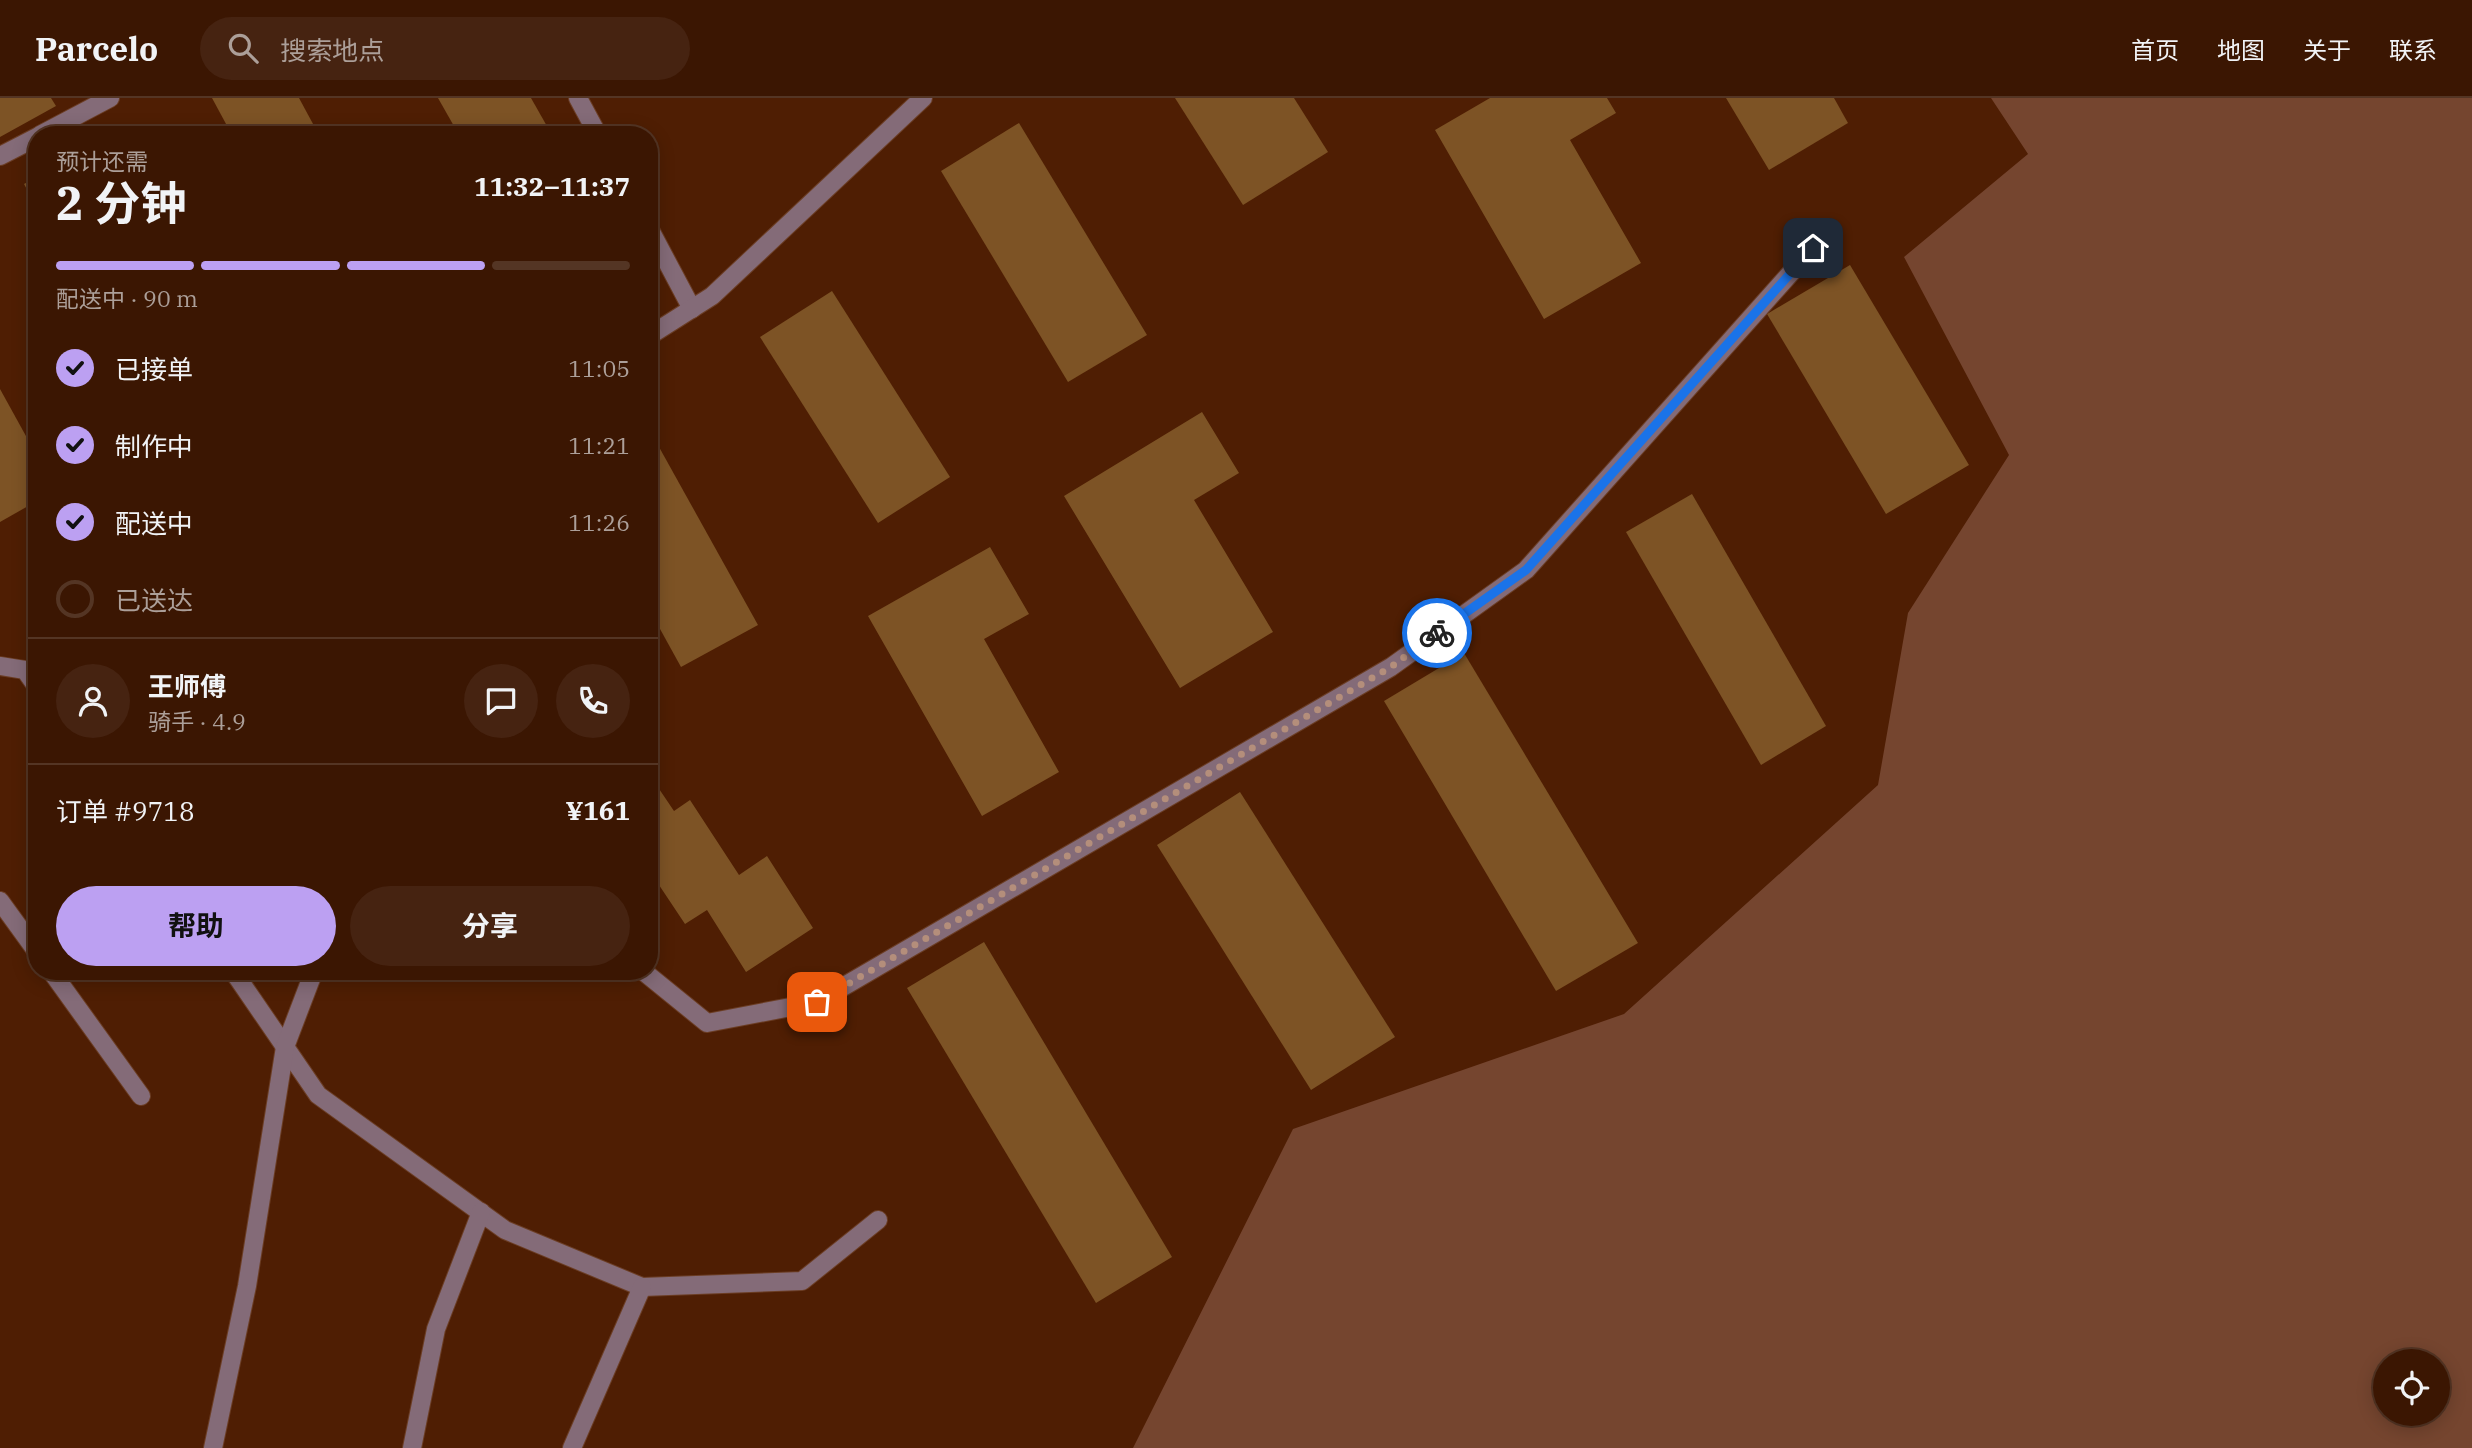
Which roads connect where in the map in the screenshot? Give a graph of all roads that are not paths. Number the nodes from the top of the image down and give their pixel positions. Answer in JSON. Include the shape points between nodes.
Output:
{"nodes":[{"id":1,"x":110,"y":98,"type":"edge"},
{"id":2,"x":578,"y":98,"type":"edge"},
{"id":3,"x":923,"y":98,"type":"edge"},
{"id":4,"x":57,"y":126,"type":"edge"},
{"id":5,"x":593,"y":126,"type":"edge"},
{"id":6,"x":28,"y":141,"type":"edge"},
{"id":7,"x":0,"y":156,"type":"edge"},
{"id":8,"x":658,"y":245,"type":"edge"},
{"id":9,"x":1813,"y":248,"type":"dead end"},
{"id":10,"x":692,"y":309,"type":"junction"},
{"id":11,"x":658,"y":330,"type":"edge"},
{"id":12,"x":0,"y":666,"type":"edge"},
{"id":13,"x":28,"y":674,"type":"edge"},
{"id":14,"x":0,"y":901,"type":"edge"},
{"id":15,"x":28,"y":940,"type":"edge"},
{"id":16,"x":57,"y":980,"type":"edge"},
{"id":17,"x":239,"y":980,"type":"edge"},
{"id":18,"x":311,"y":980,"type":"edge"},
{"id":19,"x":654,"y":980,"type":"edge"},
{"id":20,"x":285,"y":1047,"type":"junction"},
{"id":21,"x":141,"y":1096,"type":"dead end"},
{"id":22,"x":481,"y":1212,"type":"junction"},
{"id":23,"x":878,"y":1220,"type":"dead end"},
{"id":24,"x":642,"y":1287,"type":"junction"},
{"id":25,"x":213,"y":1448,"type":"edge"},
{"id":26,"x":412,"y":1448,"type":"edge"},
{"id":27,"x":572,"y":1448,"type":"edge"}],
"edges":[{"from":1,"to":4,"type":"street"},
{"from":2,"to":5,"type":"street"},
{"from":3,"to":10,"type":"street","via":[[712,296]]},
{"from":6,"to":7,"type":"street"},
{"from":8,"to":10,"type":"street"},
{"from":9,"to":19,"type":"street","via":[[1526,570],[1391,667],[817,1002],[707,1023]]},
{"from":10,"to":11,"type":"street"},
{"from":12,"to":13,"type":"street"},
{"from":14,"to":15,"type":"street"},
{"from":16,"to":21,"type":"street"},
{"from":17,"to":20,"type":"street"},
{"from":18,"to":20,"type":"street"},
{"from":20,"to":22,"type":"street","via":[[318,1095]]},
{"from":20,"to":25,"type":"street","via":[[247,1286]]},
{"from":22,"to":24,"type":"street","via":[[505,1230]]},
{"from":22,"to":26,"type":"street","via":[[436,1329]]},
{"from":23,"to":24,"type":"street","via":[[802,1281]]},
{"from":24,"to":27,"type":"street"}]}
